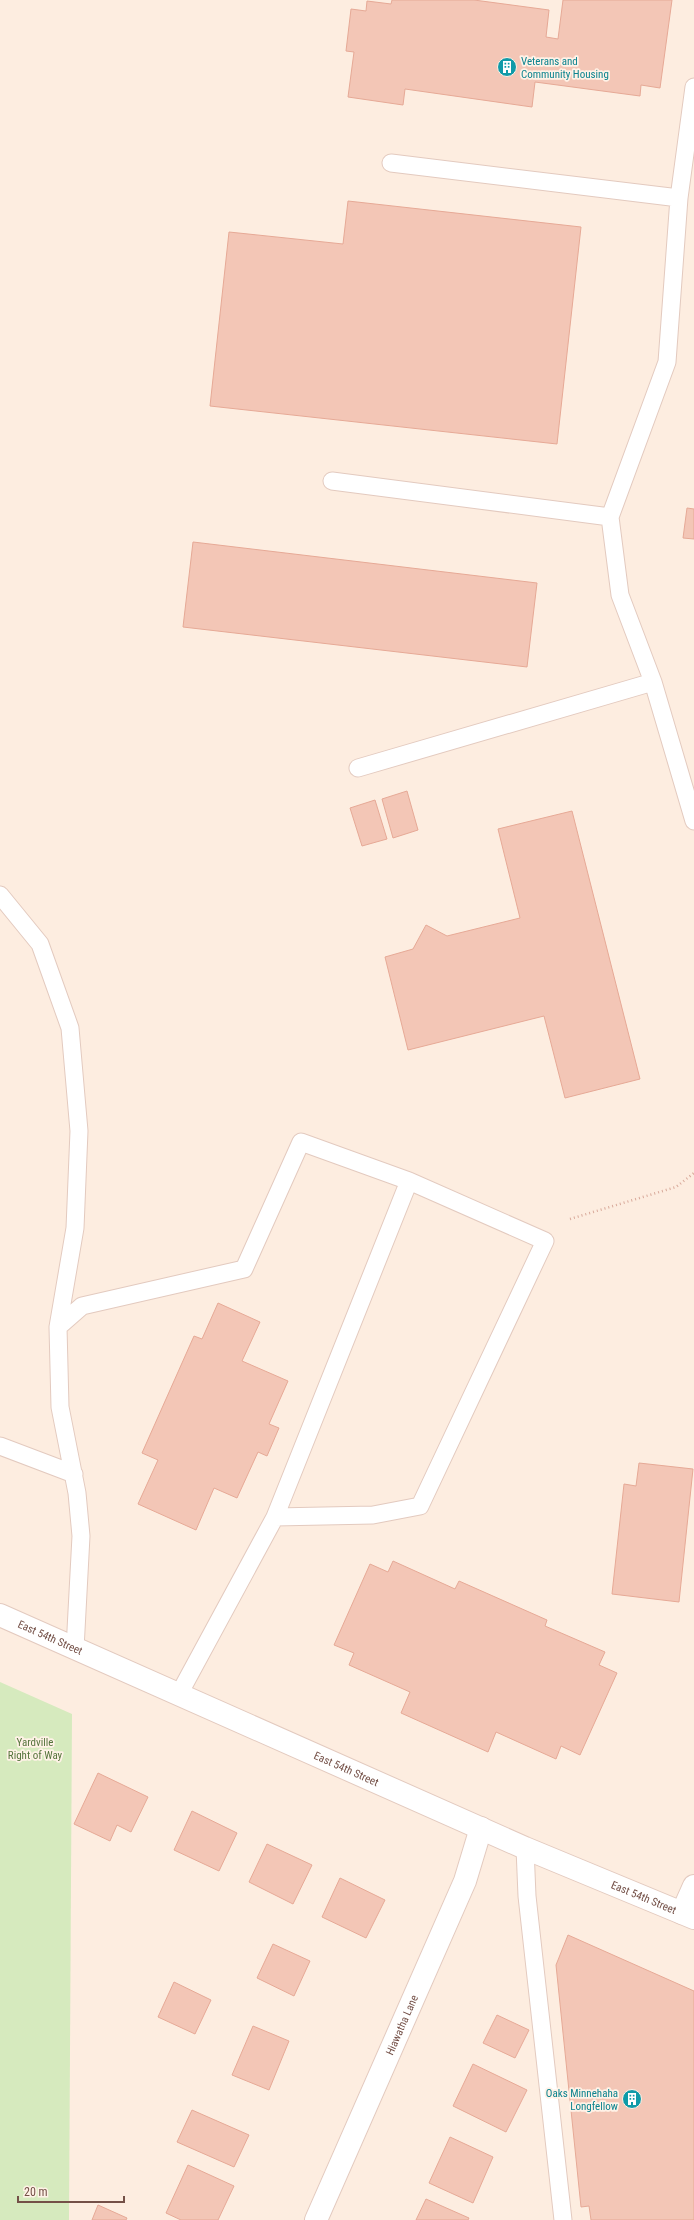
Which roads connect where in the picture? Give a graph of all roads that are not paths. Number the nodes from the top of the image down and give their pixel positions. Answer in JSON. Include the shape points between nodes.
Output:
{"nodes":[{"id":1,"x":694,"y":87,"type":"edge"},
{"id":2,"x":391,"y":162,"type":"dead end"},
{"id":3,"x":679,"y":198,"type":"junction"},
{"id":4,"x":332,"y":481,"type":"dead end"},
{"id":5,"x":610,"y":517,"type":"junction"},
{"id":6,"x":653,"y":682,"type":"junction"},
{"id":7,"x":358,"y":768,"type":"dead end"},
{"id":8,"x":694,"y":821,"type":"edge"},
{"id":9,"x":0,"y":895,"type":"edge"},
{"id":10,"x":409,"y":1181,"type":"junction"},
{"id":11,"x":58,"y":1326,"type":"junction"},
{"id":12,"x":0,"y":1446,"type":"edge"},
{"id":13,"x":74,"y":1474,"type":"junction"},
{"id":14,"x":275,"y":1517,"type":"junction"},
{"id":15,"x":0,"y":1616,"type":"edge"},
{"id":16,"x":75,"y":1649,"type":"junction"},
{"id":17,"x":178,"y":1696,"type":"junction"},
{"id":18,"x":481,"y":1828,"type":"junction"},
{"id":19,"x":525,"y":1848,"type":"junction"},
{"id":20,"x":694,"y":1886,"type":"edge"},
{"id":21,"x":688,"y":1916,"type":"edge"},
{"id":22,"x":316,"y":2220,"type":"edge"},
{"id":23,"x":563,"y":2220,"type":"edge"}],
"edges":[{"from":1,"to":3,"type":"lane"},
{"from":2,"to":3,"type":"lane"},
{"from":3,"to":5,"type":"lane","via":[[667,362]]},
{"from":4,"to":5,"type":"lane"},
{"from":5,"to":6,"type":"lane","via":[[620,595]]},
{"from":6,"to":7,"type":"lane"},
{"from":6,"to":8,"type":"lane"},
{"from":9,"to":11,"type":"lane","via":[[40,944],[70,1028],[78,1132],[75,1220]]},
{"from":10,"to":11,"type":"lane","via":[[301,1142],[244,1269],[82,1306]]},
{"from":10,"to":14,"type":"lane"},
{"from":10,"to":14,"type":"lane","via":[[545,1241],[420,1506],[372,1516]]},
{"from":11,"to":13,"type":"lane","via":[[60,1407]]},
{"from":12,"to":13,"type":"lane"},
{"from":13,"to":16,"type":"lane","via":[[81,1536]]},
{"from":14,"to":17,"type":"lane"},
{"from":15,"to":16,"type":"street","name":"East 54th Street"},
{"from":16,"to":17,"type":"street","name":"East 54th Street"},
{"from":17,"to":18,"type":"street","name":"East 54th Street"},
{"from":18,"to":19,"type":"street","name":"East 54th Street"},
{"from":18,"to":22,"type":"street","name":"Hiawatha Lane","via":[[465,1881]]},
{"from":19,"to":21,"type":"street","name":"East 54th Street"},
{"from":19,"to":23,"type":"lane","via":[[528,1904]]},
{"from":20,"to":21,"type":"street"}]}
